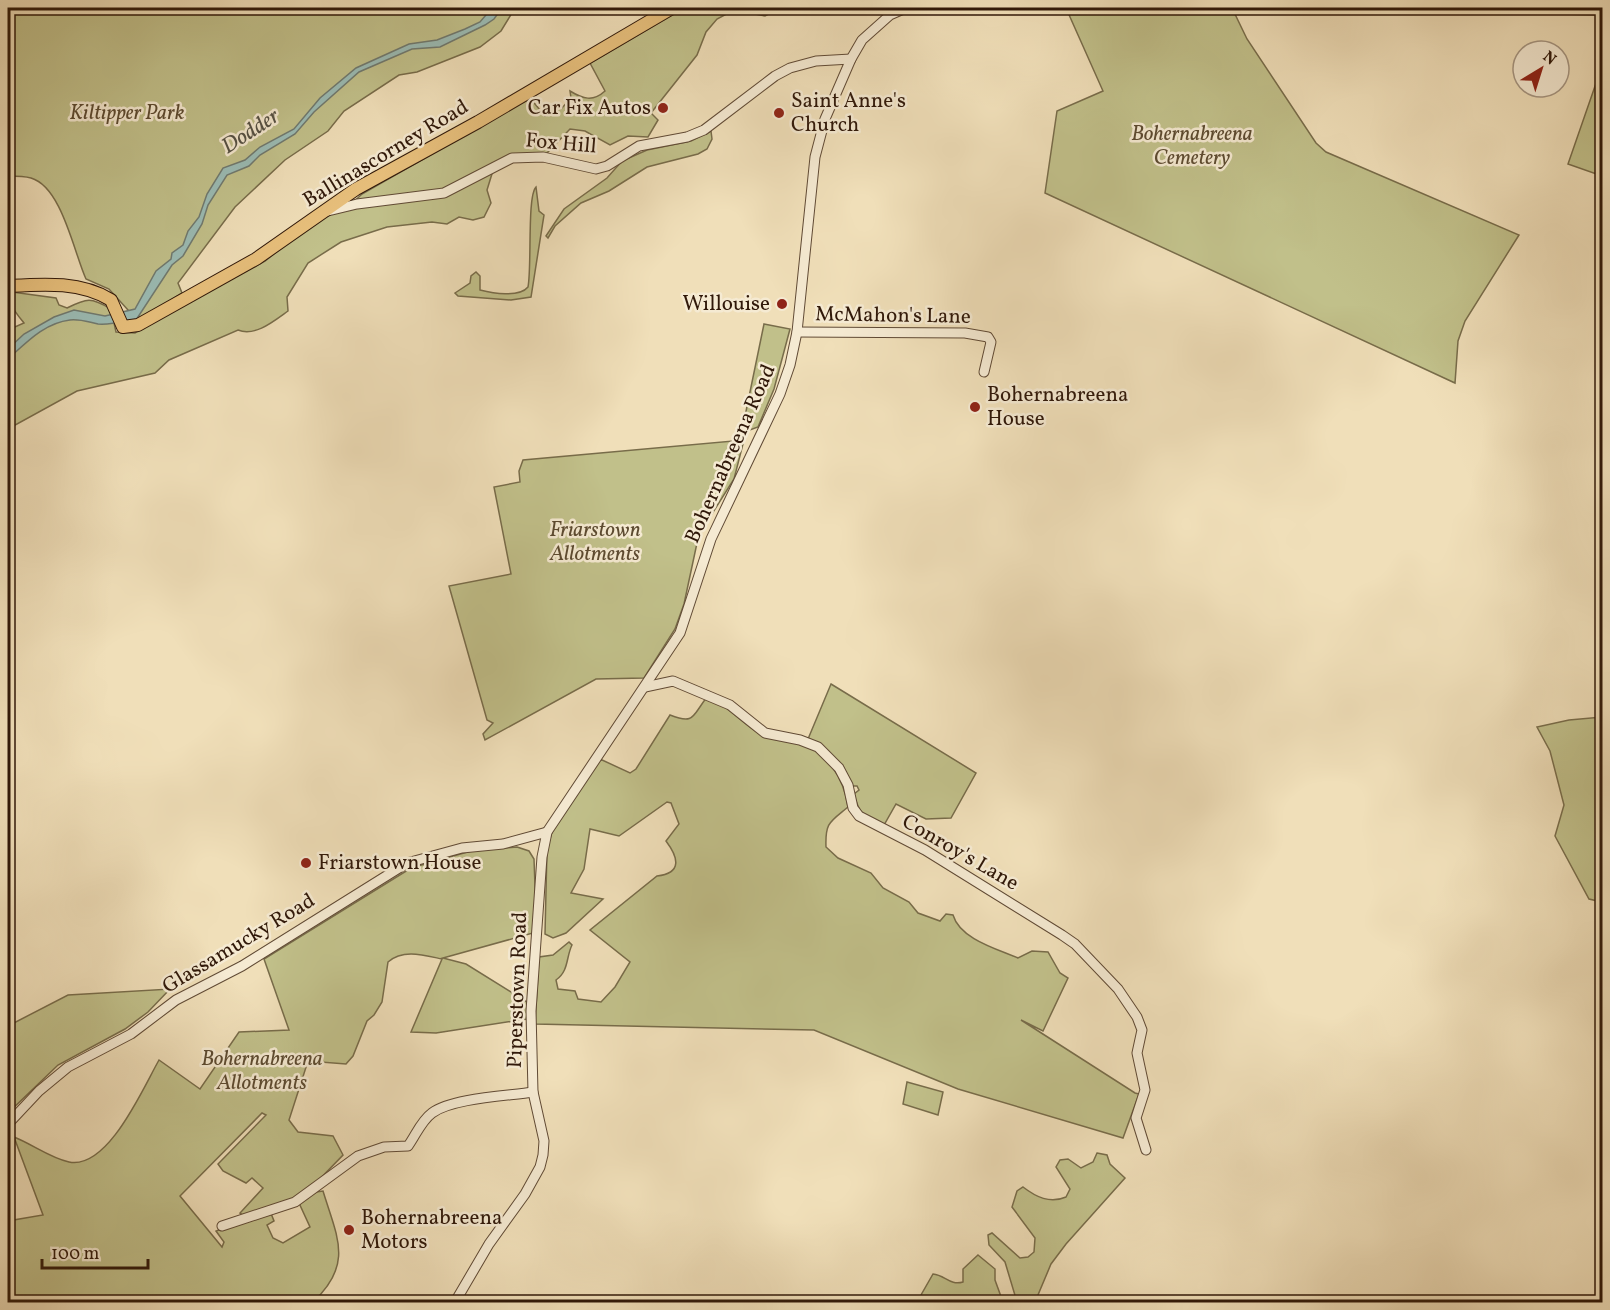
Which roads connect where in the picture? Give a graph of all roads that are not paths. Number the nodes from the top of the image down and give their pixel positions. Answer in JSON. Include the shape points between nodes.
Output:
{"nodes":[{"id":1,"x":672,"y":8,"type":"edge"},
{"id":2,"x":906,"y":8,"type":"edge"},
{"id":3,"x":851,"y":59,"type":"junction"},
{"id":4,"x":321,"y":213,"type":"junction"},
{"id":5,"x":8,"y":286,"type":"edge"},
{"id":6,"x":797,"y":332,"type":"junction"},
{"id":7,"x":984,"y":372,"type":"dead end"},
{"id":8,"x":645,"y":687,"type":"junction"},
{"id":9,"x":547,"y":832,"type":"junction"},
{"id":10,"x":533,"y":1092,"type":"junction"},
{"id":11,"x":8,"y":1124,"type":"edge"},
{"id":12,"x":1146,"y":1150,"type":"dead end"},
{"id":13,"x":222,"y":1227,"type":"dead end"},
{"id":14,"x":454,"y":1302,"type":"edge"}],
"edges":[{"from":1,"to":4,"type":"main road","name":"Ballinascorney Road","via":[[356,189]]},
{"from":2,"to":3,"type":"street","name":"Bohernabreena Road","via":[[890,15],[869,33]]},
{"from":3,"to":4,"type":"street","name":"Fox Hill","via":[[816,61],[790,68],[704,130],[639,146],[602,167],[585,168],[543,157],[512,158],[444,193],[357,204]]},
{"from":3,"to":6,"type":"street","name":"Bohernabreena Road","via":[[825,119],[816,153]]},
{"from":4,"to":5,"type":"main road","name":"Ballinascorney Road","via":[[256,260],[129,328],[120,323],[111,300],[84,288]]},
{"from":6,"to":7,"type":"street","name":"McMahon's Lane","via":[[980,335],[991,342]]},
{"from":6,"to":8,"type":"street","name":"Bohernabreena Road","via":[[786,380],[711,539],[680,633]]},
{"from":8,"to":9,"type":"street","name":"Bohernabreena Road"},
{"from":8,"to":12,"type":"street","name":"Conroy's Lane","via":[[664,680],[674,681],[730,705],[765,733],[818,747],[839,768],[848,784],[852,808],[859,816],[924,850],[1075,944],[1118,989],[1140,1024],[1137,1053],[1145,1090],[1136,1118]]},
{"from":9,"to":10,"type":"street","name":"Piperstown Road","via":[[531,1011]]},
{"from":9,"to":11,"type":"street","name":"Glassamucky Road","via":[[407,863],[242,966],[176,1000],[131,1034],[68,1067]]},
{"from":10,"to":13,"type":"street","via":[[440,1108],[425,1119],[408,1146],[384,1147],[358,1156],[295,1202]]},
{"from":10,"to":14,"type":"street","name":"Piperstown Road","via":[[544,1142],[540,1167]]}]}
